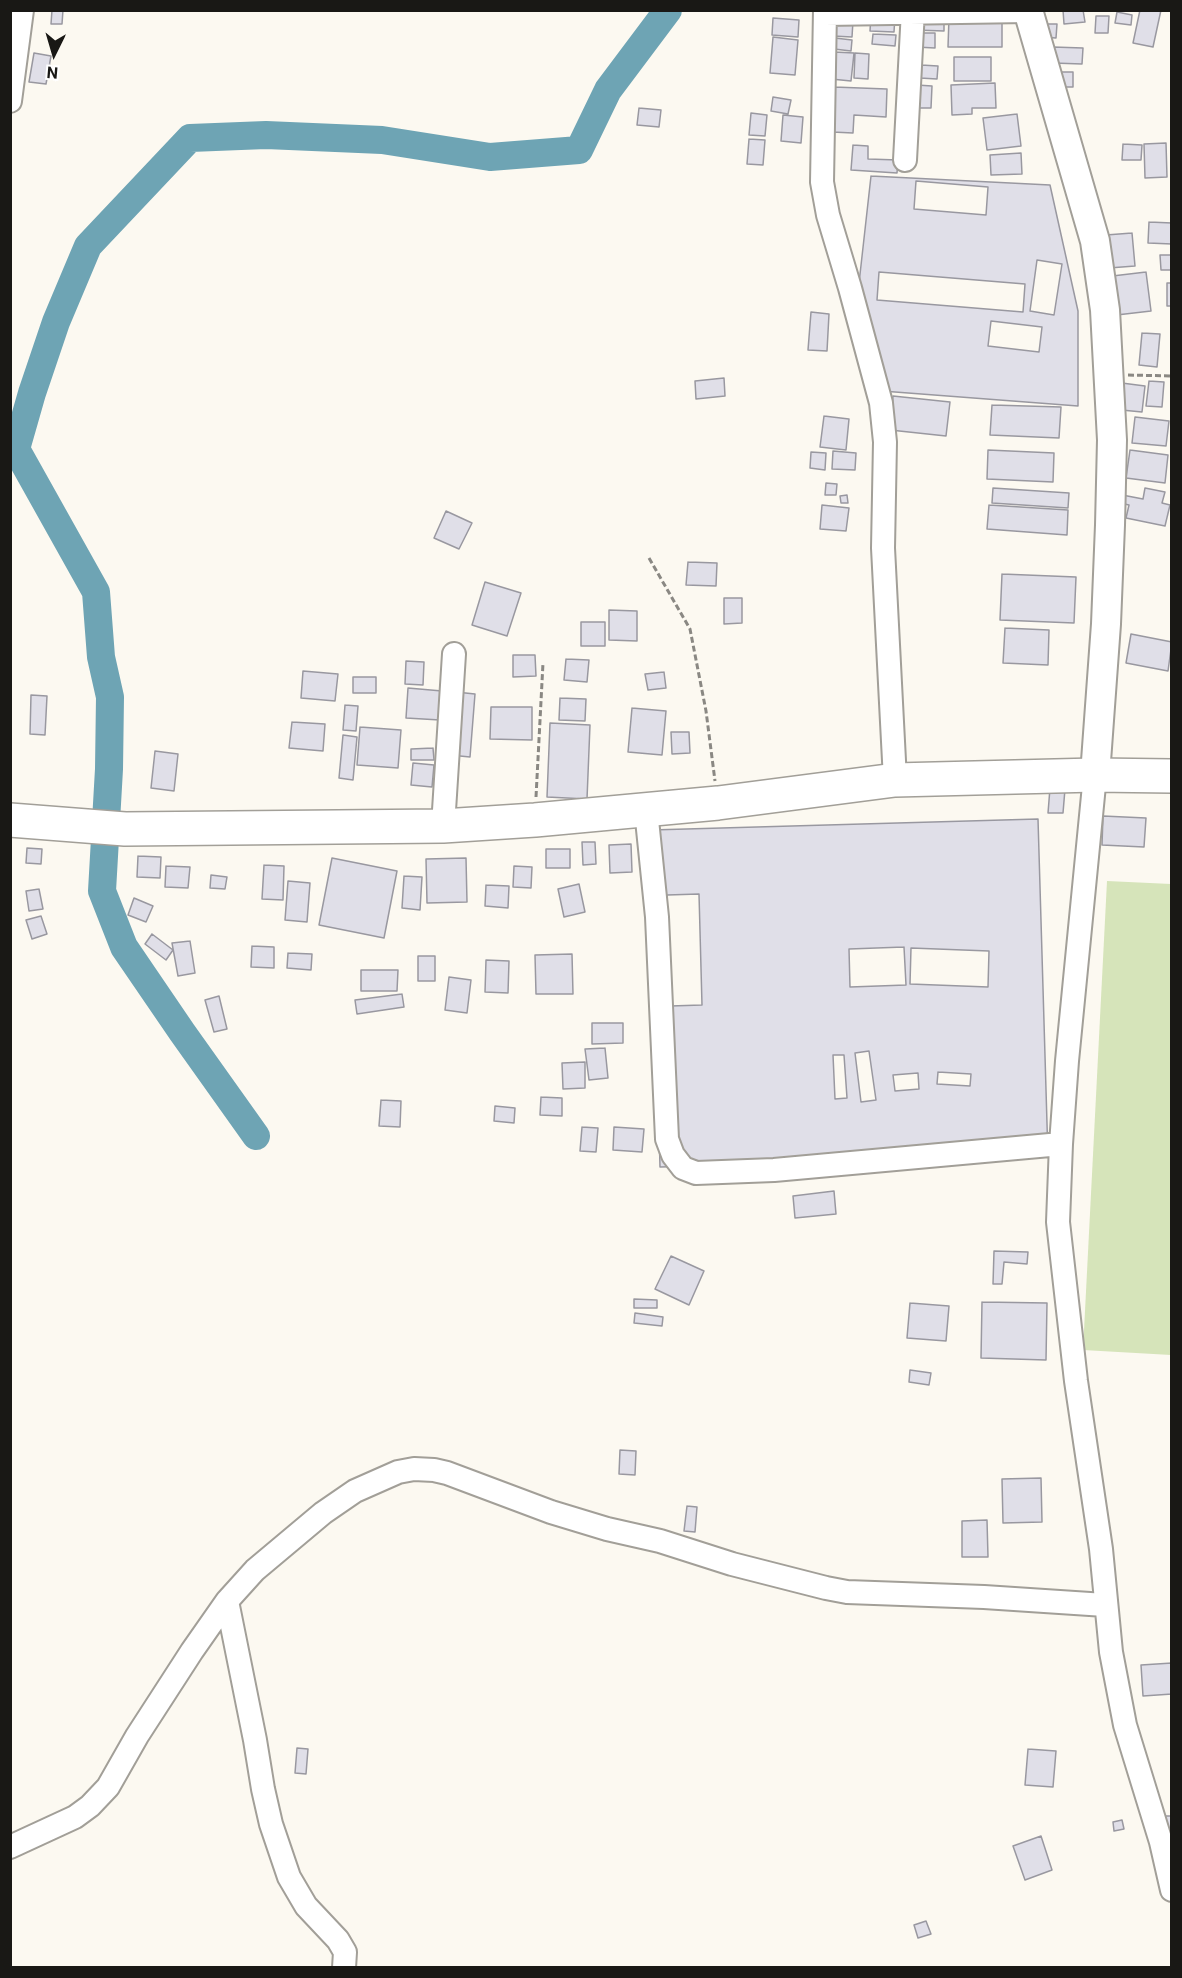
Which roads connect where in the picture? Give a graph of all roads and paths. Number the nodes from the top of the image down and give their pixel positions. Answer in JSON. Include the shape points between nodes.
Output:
{"nodes":[{"id":1,"x":22,"y":10,"type":"edge"},
{"id":2,"x":1028,"y":11,"type":"edge"},
{"id":3,"x":825,"y":12,"type":"edge"},
{"id":4,"x":913,"y":12,"type":"edge"},
{"id":5,"x":10,"y":101,"type":"edge"},
{"id":6,"x":905,"y":160,"type":"dead end"},
{"id":7,"x":1108,"y":375,"type":"junction"},
{"id":8,"x":1172,"y":376,"type":"edge"},
{"id":9,"x":649,"y":558,"type":"dead end"},
{"id":10,"x":454,"y":654,"type":"dead end"},
{"id":11,"x":543,"y":663,"type":"dead end"},
{"id":12,"x":1095,"y":775,"type":"junction"},
{"id":13,"x":1172,"y":776,"type":"edge"},
{"id":14,"x":894,"y":780,"type":"junction"},
{"id":15,"x":718,"y":803,"type":"junction"},
{"id":16,"x":646,"y":810,"type":"junction"},
{"id":17,"x":10,"y":820,"type":"edge"},
{"id":18,"x":535,"y":820,"type":"junction"},
{"id":19,"x":443,"y":826,"type":"junction"},
{"id":20,"x":1061,"y":1144,"type":"junction"},
{"id":21,"x":227,"y":1601,"type":"junction"},
{"id":22,"x":1105,"y":1605,"type":"junction"},
{"id":23,"x":10,"y":1847,"type":"edge"},
{"id":24,"x":1172,"y":1890,"type":"edge"},
{"id":25,"x":344,"y":1968,"type":"edge"}],
"edges":[{"from":1,"to":5,"type":"street"},
{"from":2,"to":4,"type":"street"},
{"from":2,"to":7,"type":"main road","via":[[1095,241],[1105,310]]},
{"from":3,"to":4,"type":"street"},
{"from":3,"to":14,"type":"street","via":[[823,189],[881,403],[885,442],[883,548]]},
{"from":4,"to":6,"type":"street"},
{"from":7,"to":8,"type":"path"},
{"from":7,"to":12,"type":"main road","via":[[1112,440],[1110,525]]},
{"from":9,"to":15,"type":"path","via":[[690,629]]},
{"from":10,"to":19,"type":"street"},
{"from":11,"to":18,"type":"path"},
{"from":12,"to":13,"type":"highway"},
{"from":12,"to":14,"type":"highway"},
{"from":12,"to":20,"type":"street"},
{"from":14,"to":15,"type":"highway"},
{"from":15,"to":16,"type":"highway"},
{"from":16,"to":18,"type":"highway"},
{"from":16,"to":20,"type":"street","via":[[657,917],[668,1139],[683,1168],[696,1173],[774,1170]]},
{"from":17,"to":19,"type":"highway","via":[[125,829]]},
{"from":18,"to":19,"type":"highway"},
{"from":20,"to":22,"type":"street","via":[[1058,1222]]},
{"from":21,"to":22,"type":"street","via":[[255,1570],[323,1513],[355,1491],[414,1469],[447,1473],[607,1529],[826,1588]]},
{"from":21,"to":23,"type":"street","via":[[149,1717],[108,1787],[75,1817]]},
{"from":21,"to":25,"type":"street","via":[[271,1824],[289,1877],[306,1906],[345,1952]]},
{"from":22,"to":24,"type":"street","via":[[1125,1725]]}]}
